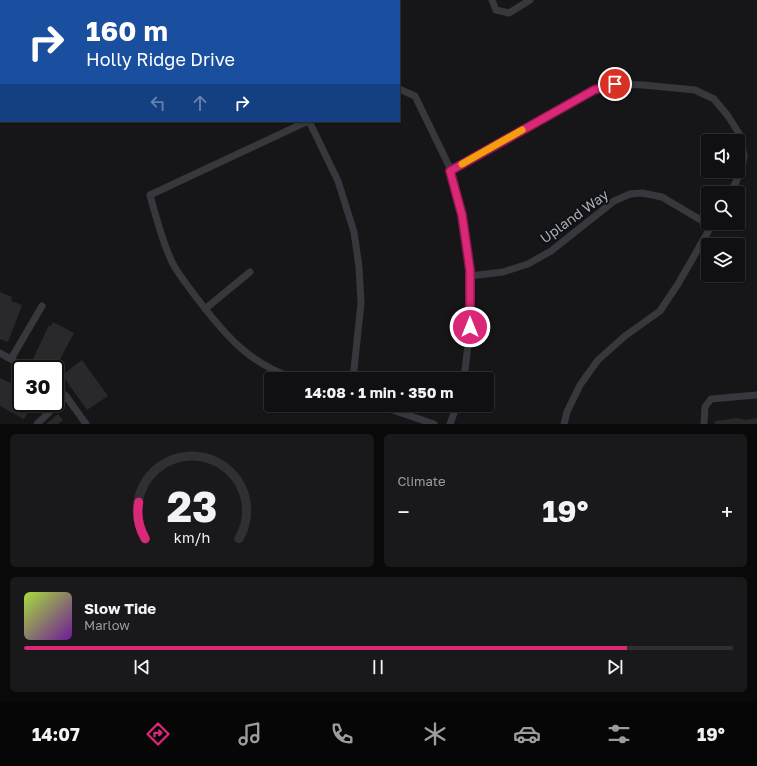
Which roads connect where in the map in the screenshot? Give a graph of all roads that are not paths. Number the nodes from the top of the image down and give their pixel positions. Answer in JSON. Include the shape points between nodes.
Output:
{"nodes":[{"id":1,"x":492,"y":0,"type":"edge"},
{"id":2,"x":530,"y":0,"type":"edge"},
{"id":3,"x":400,"y":89,"type":"edge"},
{"id":4,"x":307,"y":122,"type":"edge"},
{"id":5,"x":309,"y":122,"type":"edge"},
{"id":6,"x":450,"y":171,"type":"junction"},
{"id":7,"x":733,"y":186,"type":"edge"},
{"id":8,"x":701,"y":219,"type":"edge"},
{"id":9,"x":709,"y":230,"type":"edge"},
{"id":10,"x":250,"y":272,"type":"dead end"},
{"id":11,"x":470,"y":276,"type":"junction"},
{"id":12,"x":42,"y":306,"type":"dead end"},
{"id":13,"x":205,"y":309,"type":"junction"},
{"id":14,"x":0,"y":353,"type":"edge"},
{"id":15,"x":11,"y":359,"type":"joint"},
{"id":16,"x":280,"y":372,"type":"edge"},
{"id":17,"x":354,"y":372,"type":"edge"},
{"id":18,"x":465,"y":372,"type":"edge"},
{"id":19,"x":757,"y":395,"type":"edge"},
{"id":20,"x":66,"y":396,"type":"joint"},
{"id":21,"x":399,"y":412,"type":"edge"},
{"id":22,"x":454,"y":412,"type":"edge"},
{"id":23,"x":37,"y":424,"type":"edge"},
{"id":24,"x":86,"y":424,"type":"edge"},
{"id":25,"x":434,"y":424,"type":"edge"},
{"id":26,"x":450,"y":424,"type":"edge"},
{"id":27,"x":564,"y":424,"type":"edge"},
{"id":28,"x":704,"y":424,"type":"edge"}],
"edges":[{"from":1,"to":2,"type":"street","via":[[496,10],[509,13]]},
{"from":3,"to":6,"type":"street","via":[[415,96]]},
{"from":4,"to":13,"type":"street","via":[[150,195],[172,262]]},
{"from":5,"to":17,"type":"street","via":[[338,181],[354,232],[361,303]]},
{"from":6,"to":7,"type":"street","via":[[594,90],[615,84],[643,85],[695,90],[714,99],[740,135],[744,156],[742,168]]},
{"from":6,"to":11,"type":"street","via":[[462,215]]},
{"from":8,"to":11,"type":"street","name":"Upland Way","via":[[662,198],[642,193],[630,194],[614,201],[551,251],[528,264],[503,272]]},
{"from":9,"to":27,"type":"street","via":[[660,311],[625,336],[598,360],[580,385]]},
{"from":10,"to":13,"type":"street"},
{"from":11,"to":18,"type":"street","via":[[470,327]]},
{"from":12,"to":15,"type":"street"},
{"from":13,"to":16,"type":"street","via":[[242,351]]},
{"from":14,"to":15,"type":"street"},
{"from":19,"to":28,"type":"street","via":[[710,399],[705,407]]},
{"from":20,"to":23,"type":"street"},
{"from":20,"to":24,"type":"street"},
{"from":21,"to":25,"type":"street"},
{"from":22,"to":26,"type":"street"}]}
